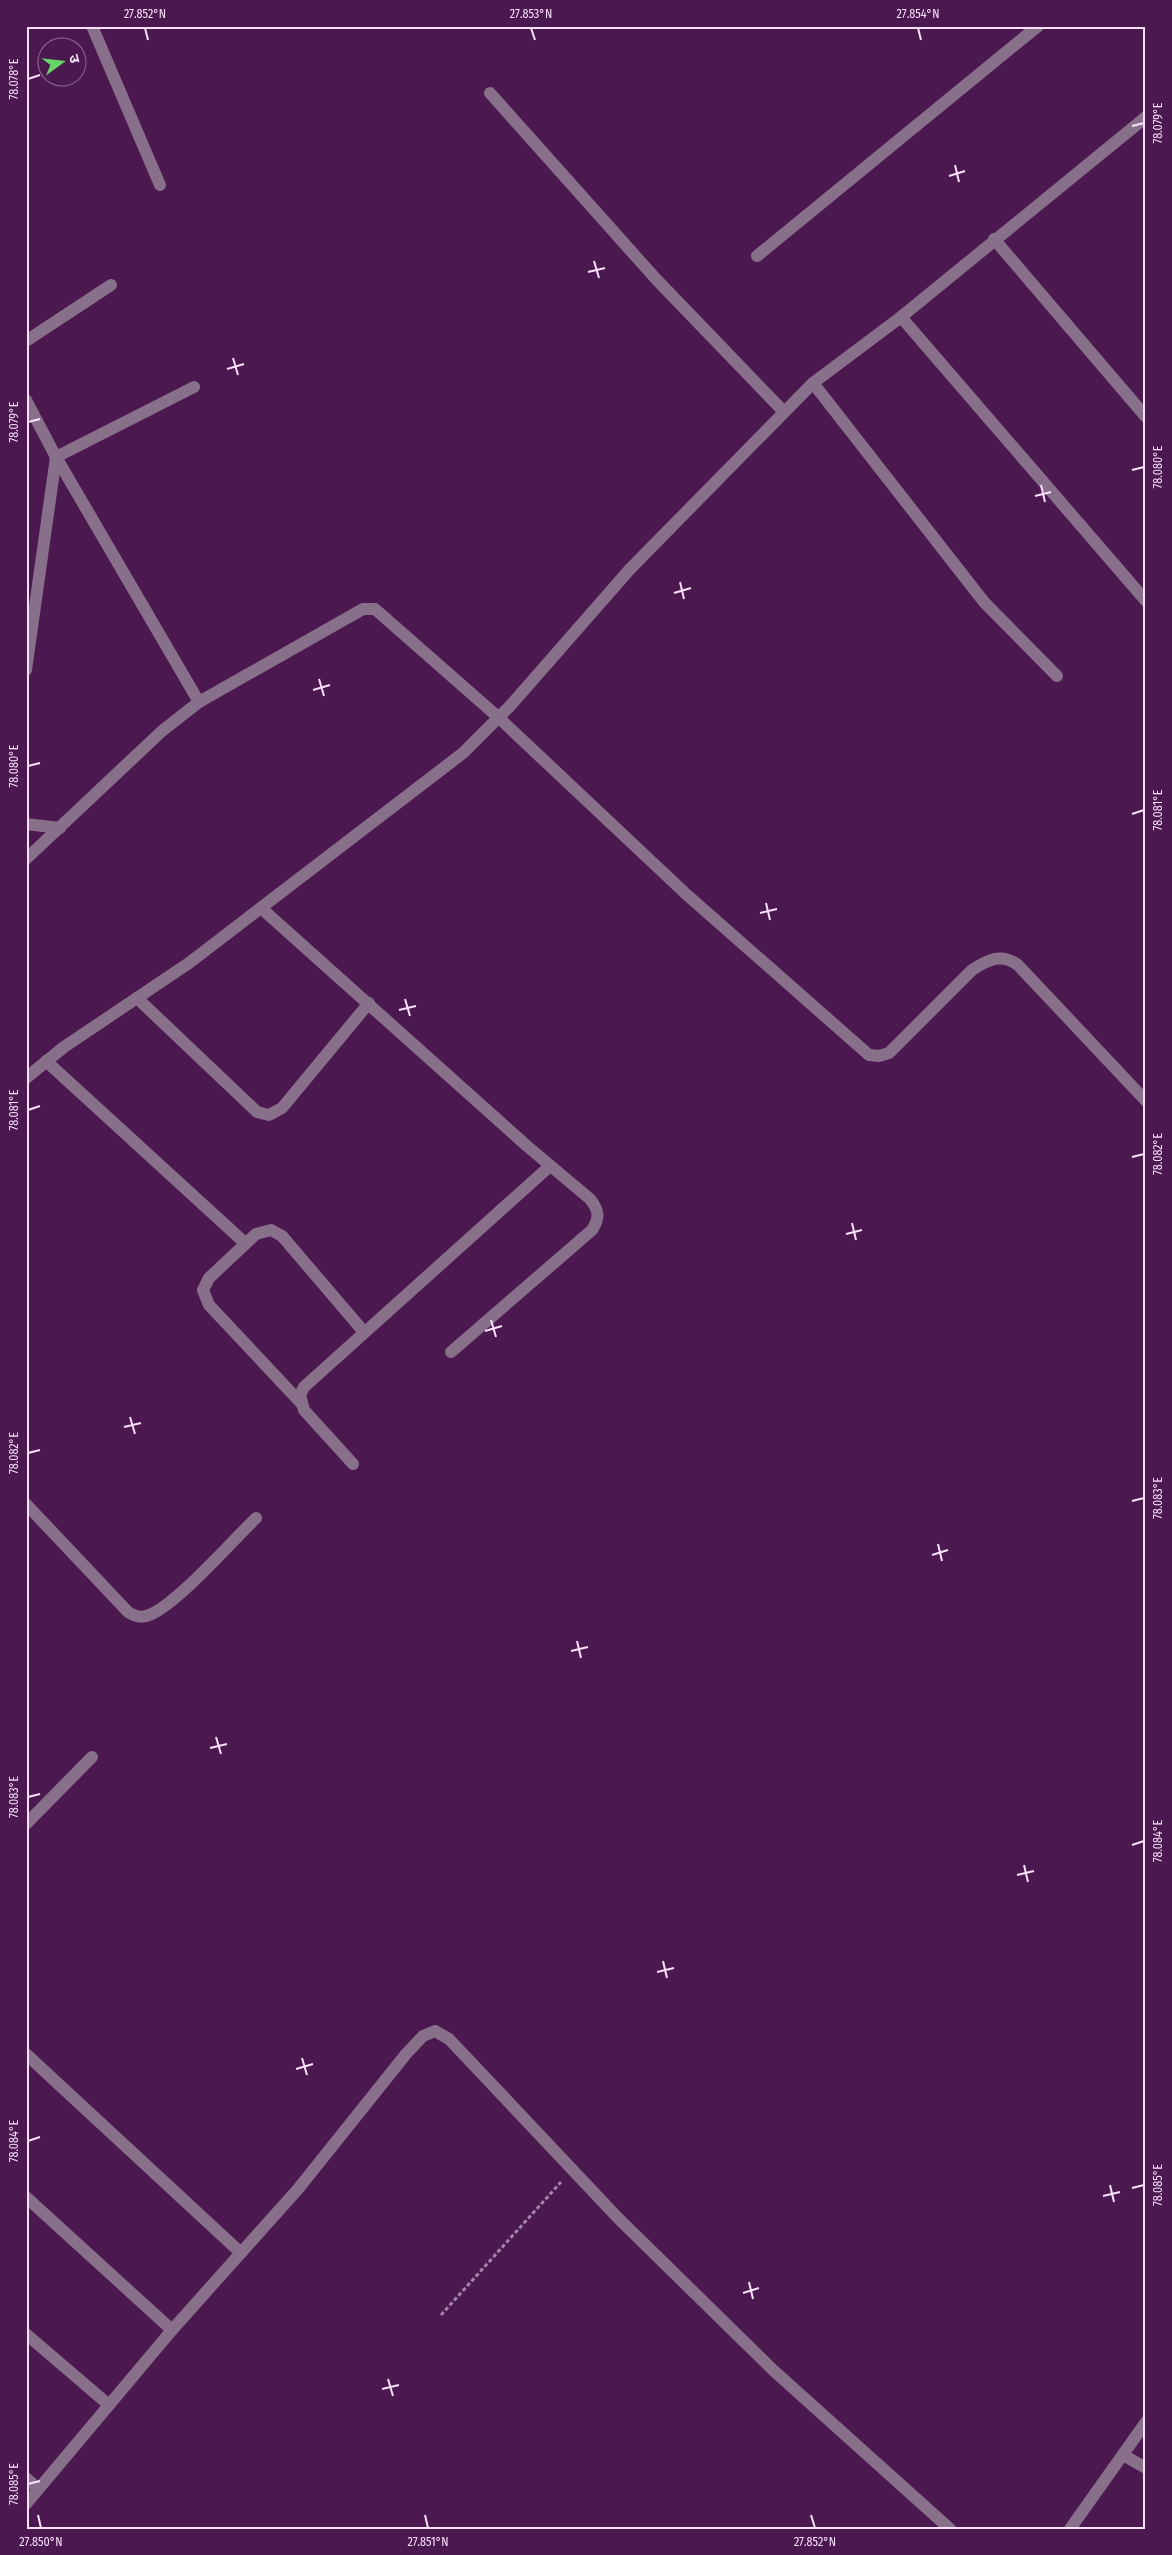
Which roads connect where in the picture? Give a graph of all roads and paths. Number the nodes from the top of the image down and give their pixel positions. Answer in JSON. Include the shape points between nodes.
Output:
{"nodes":[{"id":1,"x":92,"y":26,"type":"edge"},
{"id":2,"x":1038,"y":26,"type":"edge"},
{"id":3,"x":490,"y":93,"type":"dead end"},
{"id":4,"x":1146,"y":116,"type":"edge"},
{"id":5,"x":160,"y":185,"type":"dead end"},
{"id":6,"x":994,"y":239,"type":"junction"},
{"id":7,"x":756,"y":256,"type":"dead end"},
{"id":8,"x":111,"y":285,"type":"dead end"},
{"id":9,"x":901,"y":317,"type":"junction"},
{"id":10,"x":26,"y":341,"type":"edge"},
{"id":11,"x":813,"y":383,"type":"junction"},
{"id":12,"x":194,"y":387,"type":"dead end"},
{"id":13,"x":26,"y":400,"type":"edge"},
{"id":14,"x":784,"y":412,"type":"junction"},
{"id":15,"x":1146,"y":417,"type":"edge"},
{"id":16,"x":56,"y":457,"type":"junction"},
{"id":17,"x":31,"y":597,"type":"edge"},
{"id":18,"x":1146,"y":601,"type":"edge"},
{"id":19,"x":26,"y":670,"type":"edge"},
{"id":20,"x":1057,"y":676,"type":"dead end"},
{"id":21,"x":199,"y":702,"type":"junction"},
{"id":22,"x":498,"y":716,"type":"junction"},
{"id":23,"x":26,"y":824,"type":"edge"},
{"id":24,"x":60,"y":828,"type":"junction"},
{"id":25,"x":26,"y":859,"type":"edge"},
{"id":26,"x":262,"y":908,"type":"junction"},
{"id":27,"x":137,"y":998,"type":"junction"},
{"id":28,"x":369,"y":1003,"type":"junction"},
{"id":29,"x":46,"y":1061,"type":"junction"},
{"id":30,"x":26,"y":1078,"type":"edge"},
{"id":31,"x":1146,"y":1101,"type":"edge"},
{"id":32,"x":550,"y":1166,"type":"junction"},
{"id":33,"x":245,"y":1243,"type":"junction"},
{"id":34,"x":364,"y":1332,"type":"junction"},
{"id":35,"x":450,"y":1352,"type":"dead end"},
{"id":36,"x":301,"y":1403,"type":"junction"},
{"id":37,"x":353,"y":1464,"type":"dead end"},
{"id":38,"x":26,"y":1504,"type":"edge"},
{"id":39,"x":256,"y":1518,"type":"dead end"},
{"id":40,"x":92,"y":1757,"type":"dead end"},
{"id":41,"x":26,"y":1824,"type":"edge"},
{"id":42,"x":26,"y":2054,"type":"edge"},
{"id":43,"x":572,"y":2169,"type":"junction"},
{"id":44,"x":26,"y":2197,"type":"edge"},
{"id":45,"x":241,"y":2253,"type":"junction"},
{"id":46,"x":440,"y":2315,"type":"dead end"},
{"id":47,"x":172,"y":2330,"type":"junction"},
{"id":48,"x":26,"y":2334,"type":"edge"},
{"id":49,"x":109,"y":2405,"type":"junction"},
{"id":50,"x":1146,"y":2422,"type":"edge"},
{"id":51,"x":1123,"y":2455,"type":"junction"},
{"id":52,"x":1146,"y":2468,"type":"edge"},
{"id":53,"x":26,"y":2478,"type":"edge"},
{"id":54,"x":38,"y":2489,"type":"junction"},
{"id":55,"x":26,"y":2504,"type":"edge"},
{"id":56,"x":950,"y":2529,"type":"edge"},
{"id":57,"x":1070,"y":2529,"type":"edge"}],
"edges":[{"from":1,"to":5,"type":"street"},
{"from":2,"to":7,"type":"street"},
{"from":3,"to":14,"type":"street","via":[[656,279]]},
{"from":4,"to":6,"type":"street"},
{"from":6,"to":9,"type":"street"},
{"from":6,"to":15,"type":"street"},
{"from":8,"to":10,"type":"street"},
{"from":9,"to":11,"type":"street"},
{"from":9,"to":18,"type":"street"},
{"from":11,"to":14,"type":"street"},
{"from":11,"to":20,"type":"street","via":[[984,602]]},
{"from":12,"to":16,"type":"street"},
{"from":13,"to":16,"type":"street"},
{"from":14,"to":22,"type":"street","via":[[630,569]]},
{"from":16,"to":17,"type":"street"},
{"from":16,"to":21,"type":"street"},
{"from":17,"to":19,"type":"street"},
{"from":21,"to":22,"type":"street","via":[[369,608],[381,612]]},
{"from":21,"to":24,"type":"street","via":[[162,731]]},
{"from":22,"to":26,"type":"street","via":[[457,757]]},
{"from":22,"to":31,"type":"street","via":[[686,894],[869,1055],[889,1053],[972,970],[1000,957],[1018,965]]},
{"from":23,"to":24,"type":"street"},
{"from":24,"to":25,"type":"street"},
{"from":26,"to":27,"type":"street"},
{"from":26,"to":28,"type":"street"},
{"from":27,"to":28,"type":"street","via":[[257,1112],[269,1115],[282,1108]]},
{"from":27,"to":29,"type":"street"},
{"from":28,"to":32,"type":"street"},
{"from":29,"to":30,"type":"street"},
{"from":29,"to":33,"type":"street"},
{"from":32,"to":34,"type":"street"},
{"from":32,"to":35,"type":"street","via":[[594,1203],[598,1216],[596,1224]]},
{"from":33,"to":34,"type":"street","via":[[263,1230],[278,1232]]},
{"from":33,"to":36,"type":"street","via":[[202,1290],[209,1305]]},
{"from":34,"to":36,"type":"street","via":[[304,1387]]},
{"from":36,"to":37,"type":"street"},
{"from":38,"to":39,"type":"street","via":[[136,1617],[167,1606]]},
{"from":40,"to":41,"type":"street"},
{"from":42,"to":45,"type":"street"},
{"from":43,"to":45,"type":"street","via":[[449,2039],[441,2033],[428,2032],[406,2054],[298,2189]]},
{"from":43,"to":46,"type":"path"},
{"from":43,"to":56,"type":"street","via":[[773,2370]]},
{"from":44,"to":47,"type":"street"},
{"from":45,"to":47,"type":"street"},
{"from":47,"to":49,"type":"street"},
{"from":48,"to":49,"type":"street"},
{"from":49,"to":54,"type":"street"},
{"from":50,"to":51,"type":"street"},
{"from":51,"to":52,"type":"street"},
{"from":51,"to":57,"type":"street"},
{"from":53,"to":54,"type":"street"},
{"from":54,"to":55,"type":"street"}]}
